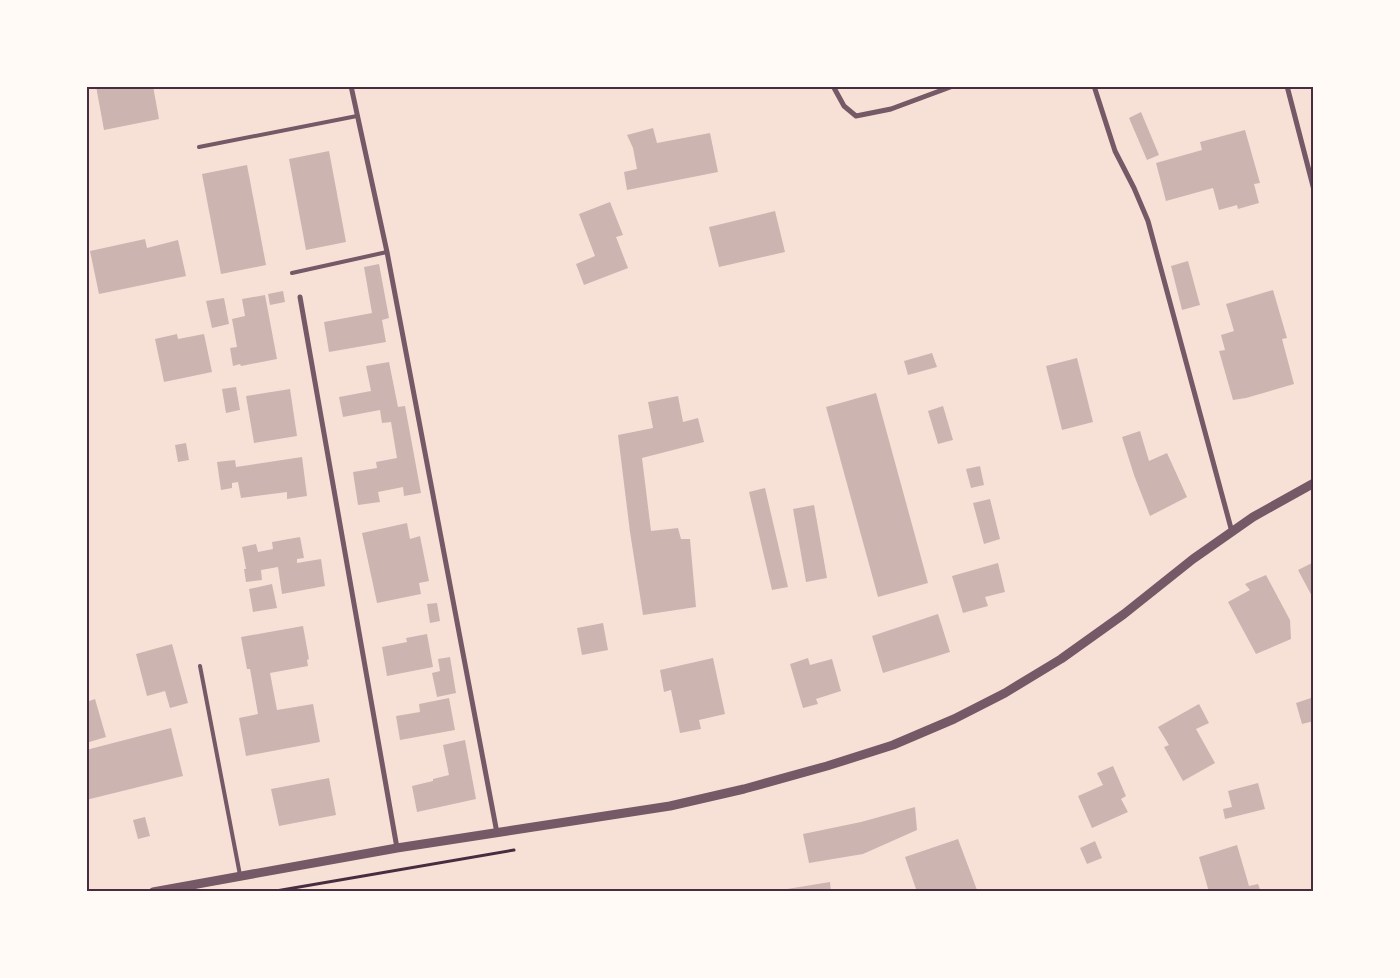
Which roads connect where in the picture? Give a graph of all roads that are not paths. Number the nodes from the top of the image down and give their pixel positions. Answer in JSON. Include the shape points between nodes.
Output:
{"nodes":[{"id":1,"x":351,"y":86,"type":"edge"},
{"id":2,"x":833,"y":86,"type":"edge"},
{"id":3,"x":953,"y":86,"type":"edge"},
{"id":4,"x":1094,"y":86,"type":"edge"},
{"id":5,"x":1287,"y":86,"type":"edge"},
{"id":6,"x":357,"y":116,"type":"junction"},
{"id":7,"x":199,"y":147,"type":"dead end"},
{"id":8,"x":1314,"y":190,"type":"edge"},
{"id":9,"x":387,"y":252,"type":"junction"},
{"id":10,"x":292,"y":272,"type":"dead end"},
{"id":11,"x":300,"y":297,"type":"dead end"},
{"id":12,"x":1314,"y":484,"type":"edge"},
{"id":13,"x":1232,"y":532,"type":"junction"},
{"id":14,"x":200,"y":666,"type":"dead end"},
{"id":15,"x":497,"y":833,"type":"junction"},
{"id":16,"x":397,"y":848,"type":"junction"},
{"id":17,"x":240,"y":877,"type":"junction"},
{"id":18,"x":153,"y":892,"type":"edge"}],
"edges":[{"from":1,"to":6,"type":"street"},
{"from":2,"to":3,"type":"street","via":[[844,106],[856,116],[891,109]]},
{"from":4,"to":13,"type":"street","via":[[1115,151],[1148,221]]},
{"from":5,"to":8,"type":"street"},
{"from":6,"to":7,"type":"lane"},
{"from":6,"to":9,"type":"street"},
{"from":9,"to":10,"type":"lane"},
{"from":9,"to":15,"type":"street"},
{"from":11,"to":16,"type":"street"},
{"from":12,"to":13,"type":"street"},
{"from":13,"to":15,"type":"street","via":[[1061,659],[1005,693],[893,745],[744,789],[670,806]]},
{"from":14,"to":17,"type":"lane"},
{"from":15,"to":16,"type":"street"},
{"from":16,"to":17,"type":"street"},
{"from":17,"to":18,"type":"street"}]}
